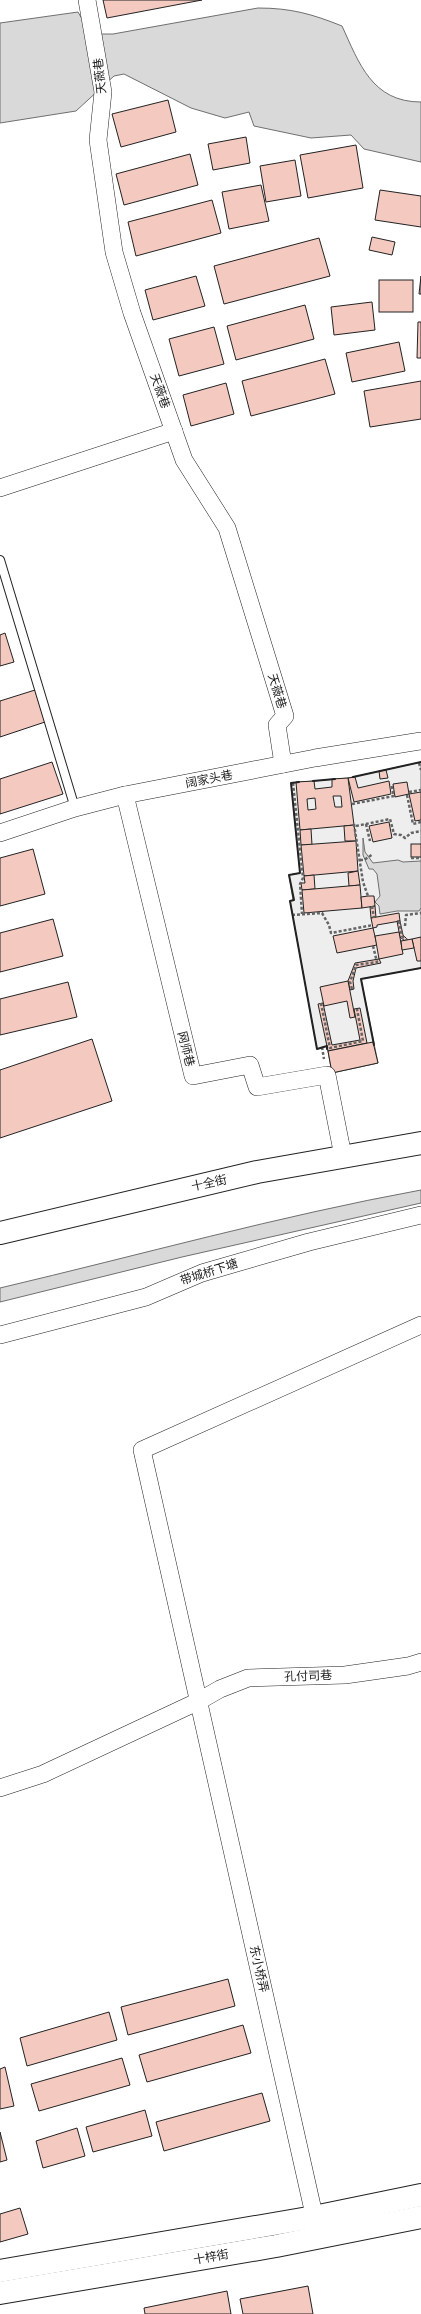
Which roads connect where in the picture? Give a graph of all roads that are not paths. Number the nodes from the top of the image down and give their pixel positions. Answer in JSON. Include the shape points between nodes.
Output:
{"nodes":[{"id":1,"x":87,"y":0,"type":"edge"},
{"id":2,"x":174,"y":431,"type":"junction"},
{"id":3,"x":0,"y":488,"type":"edge"},
{"id":4,"x":0,"y":560,"type":"edge"},
{"id":5,"x":421,"y":741,"type":"edge"},
{"id":6,"x":283,"y":764,"type":"junction"},
{"id":7,"x":125,"y":795,"type":"junction"},
{"id":8,"x":75,"y":808,"type":"junction"},
{"id":9,"x":0,"y":833,"type":"edge"},
{"id":10,"x":421,"y":1143,"type":"edge"},
{"id":11,"x":343,"y":1156,"type":"junction"},
{"id":12,"x":421,"y":1215,"type":"edge"},
{"id":13,"x":0,"y":1233,"type":"edge"},
{"id":14,"x":421,"y":1325,"type":"edge"},
{"id":15,"x":0,"y":1335,"type":"edge"},
{"id":16,"x":421,"y":1662,"type":"edge"},
{"id":17,"x":199,"y":1701,"type":"junction"},
{"id":18,"x":0,"y":1788,"type":"edge"},
{"id":19,"x":421,"y":2195,"type":"edge"},
{"id":20,"x":421,"y":2217,"type":"edge"},
{"id":21,"x":316,"y":2227,"type":"junction"},
{"id":22,"x":0,"y":2271,"type":"edge"},
{"id":23,"x":0,"y":2293,"type":"edge"}],
"edges":[{"from":1,"to":2,"type":"street","name":"天薇巷","via":[[103,92],[98,140],[114,252],[132,313]]},
{"from":2,"to":3,"type":"street"},
{"from":2,"to":6,"type":"street","name":"天薇巷","via":[[184,460],[227,528],[285,716],[277,725]]},
{"from":4,"to":8,"type":"lane"},
{"from":5,"to":6,"type":"street","name":"阔家头巷"},
{"from":6,"to":7,"type":"street","name":"阔家头巷"},
{"from":7,"to":8,"type":"street","name":"阔家头巷"},
{"from":7,"to":11,"type":"street","name":"网师巷","via":[[192,1076],[250,1066],[257,1087],[327,1075]]},
{"from":8,"to":9,"type":"street","name":"阔家头巷"},
{"from":10,"to":11,"type":"street","name":"十全街"},
{"from":11,"to":13,"type":"street","name":"十全街","via":[[183,1188]]},
{"from":12,"to":15,"type":"street","name":"带城桥下塘","via":[[309,1242],[210,1270],[146,1297]]},
{"from":14,"to":17,"type":"street","name":"东小桥弄","via":[[142,1450]]},
{"from":16,"to":17,"type":"street","name":"孔付司巷","via":[[345,1675],[248,1678]]},
{"from":17,"to":18,"type":"street","name":"孔付司巷","via":[[43,1774]]},
{"from":17,"to":21,"type":"street","name":"东小桥弄"},
{"from":19,"to":21,"type":"street","name":"十梓街"},
{"from":20,"to":21,"type":"street","name":"十梓街"},
{"from":21,"to":22,"type":"street","name":"十梓街"},
{"from":21,"to":23,"type":"street","name":"十梓街"}]}
